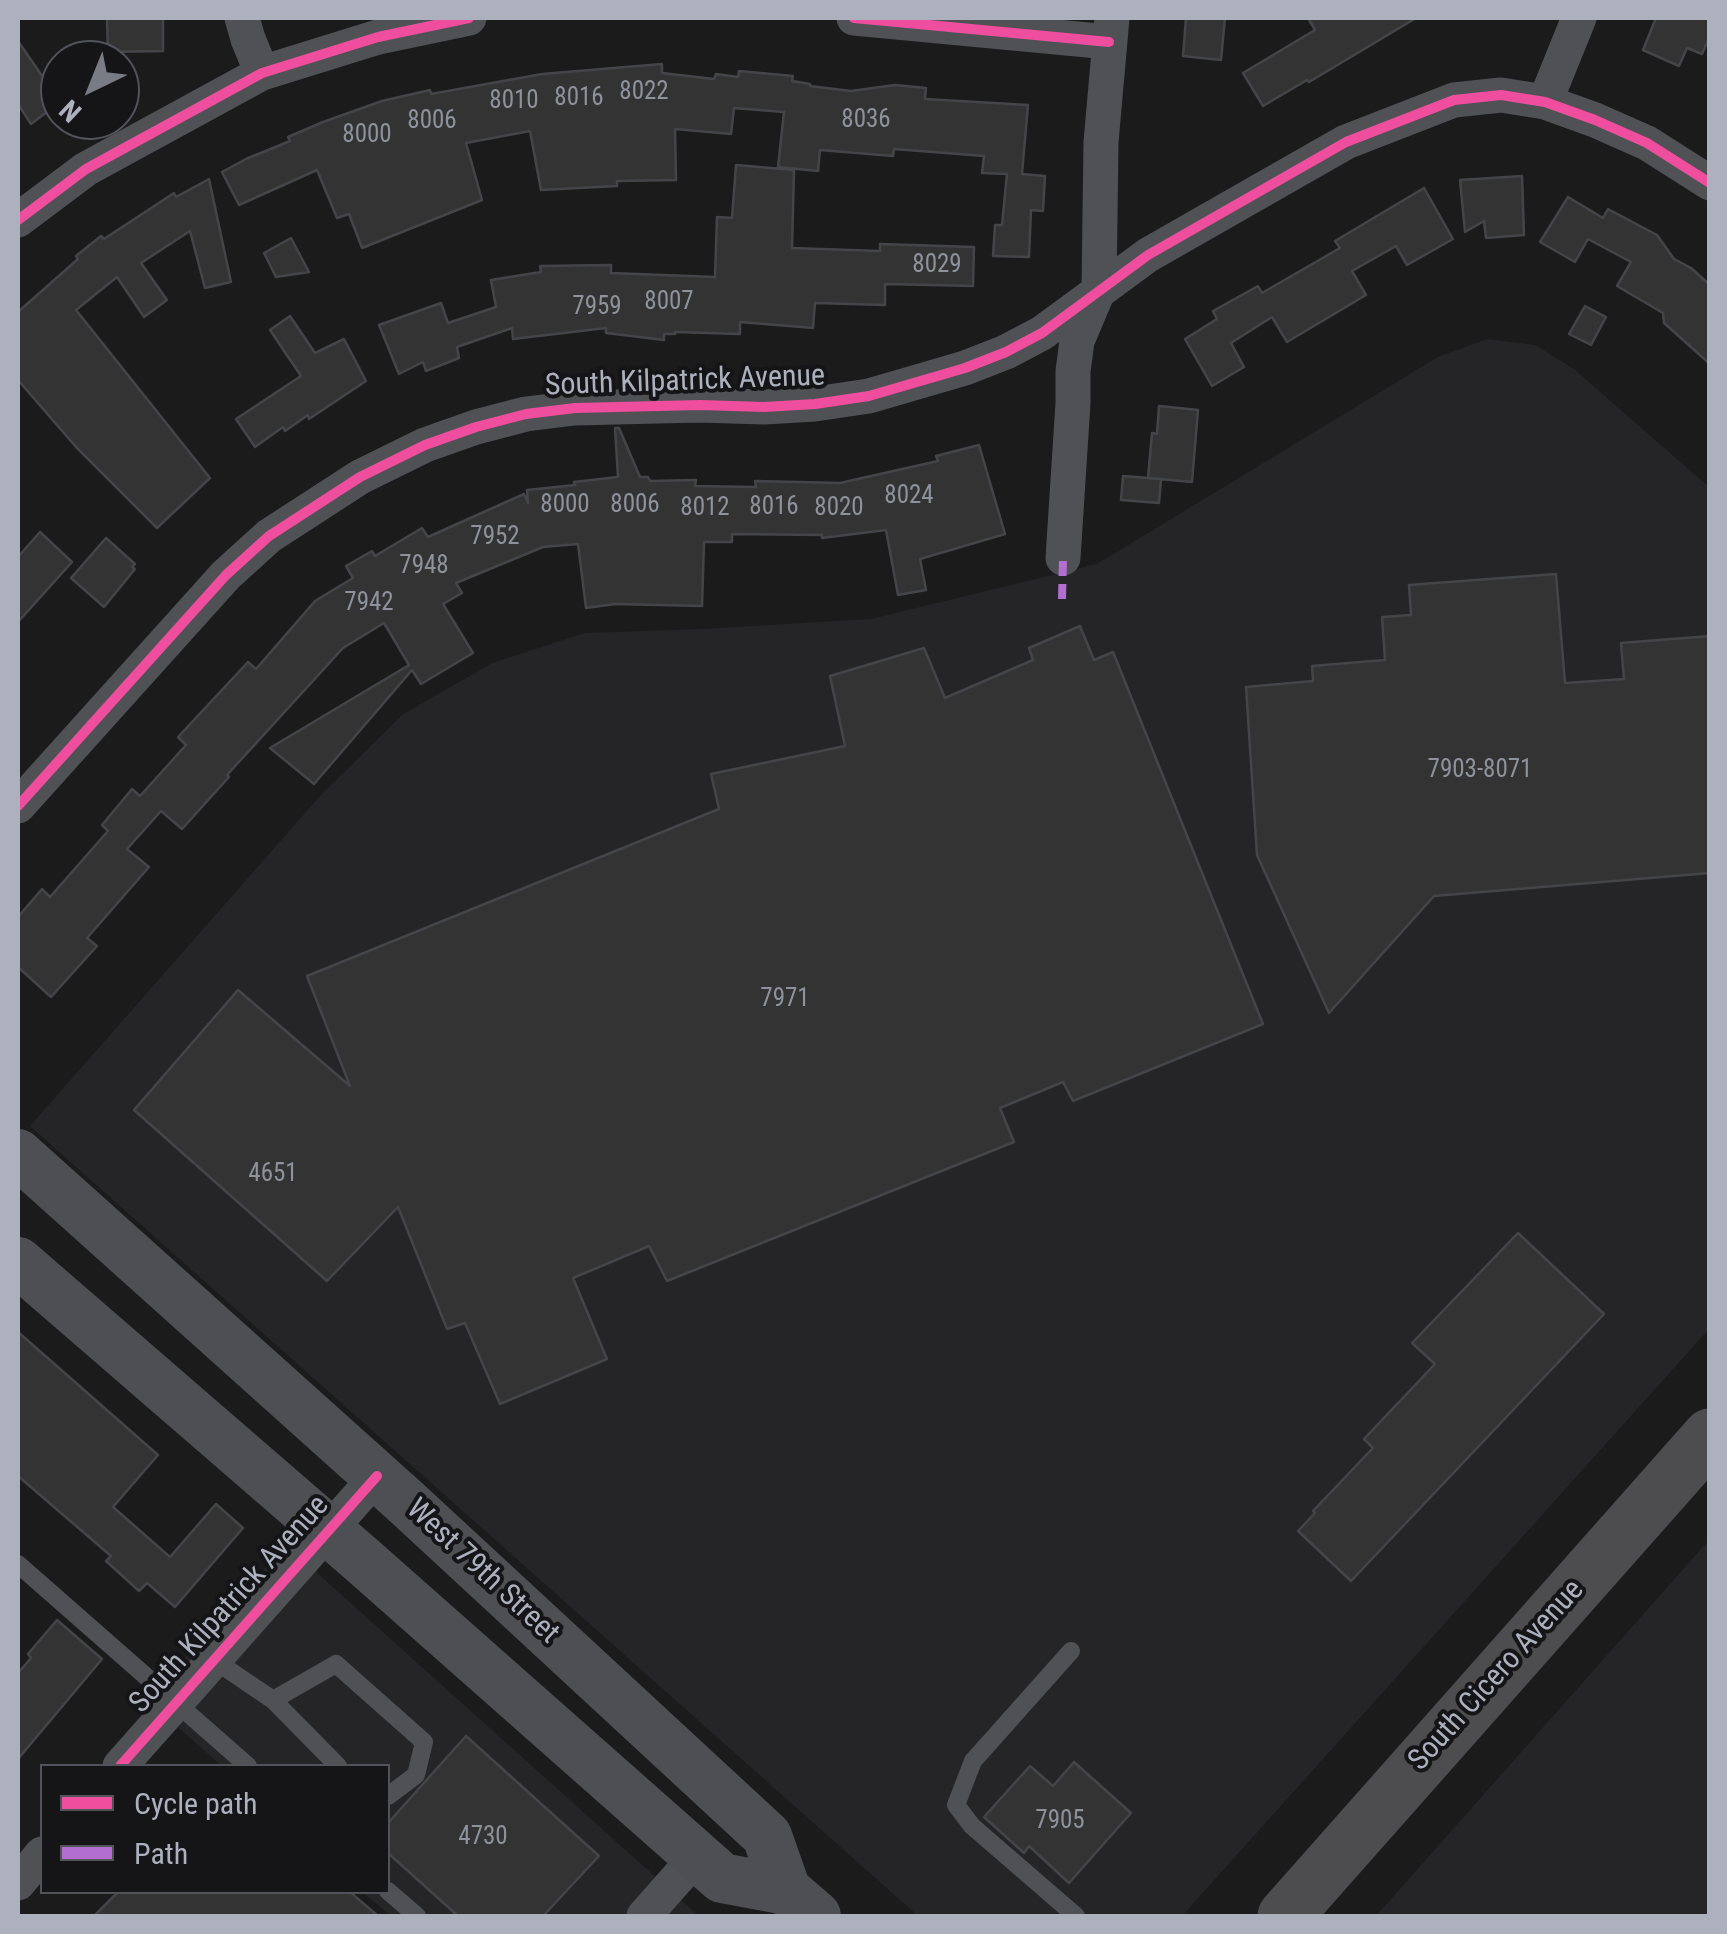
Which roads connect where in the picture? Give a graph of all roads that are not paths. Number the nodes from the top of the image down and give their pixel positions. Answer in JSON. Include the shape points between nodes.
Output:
{"nodes":[{"id":1,"x":242,"y":18,"type":"edge"},
{"id":2,"x":469,"y":18,"type":"edge"},
{"id":3,"x":854,"y":18,"type":"edge"},
{"id":4,"x":1578,"y":18,"type":"edge"},
{"id":5,"x":1110,"y":30,"type":"edge"},
{"id":6,"x":262,"y":73,"type":"junction"},
{"id":7,"x":1545,"y":102,"type":"junction"},
{"id":8,"x":1710,"y":183,"type":"edge"},
{"id":9,"x":18,"y":220,"type":"edge"},
{"id":10,"x":1099,"y":289,"type":"junction"},
{"id":11,"x":1063,"y":558,"type":"dead end"},
{"id":12,"x":18,"y":806,"type":"edge"},
{"id":13,"x":18,"y":1154,"type":"edge"},
{"id":14,"x":18,"y":1262,"type":"edge"},
{"id":15,"x":1710,"y":1436,"type":"edge"},
{"id":16,"x":377,"y":1476,"type":"junction"},
{"id":17,"x":328,"y":1531,"type":"junction"},
{"id":18,"x":18,"y":1564,"type":"edge"},
{"id":19,"x":1070,"y":1652,"type":"dead end"},
{"id":20,"x":214,"y":1660,"type":"junction"},
{"id":21,"x":273,"y":1700,"type":"junction"},
{"id":22,"x":176,"y":1703,"type":"junction"},
{"id":23,"x":122,"y":1764,"type":"edge"},
{"id":24,"x":246,"y":1764,"type":"edge"},
{"id":25,"x":336,"y":1764,"type":"edge"},
{"id":26,"x":390,"y":1794,"type":"edge"},
{"id":27,"x":40,"y":1856,"type":"edge"},
{"id":28,"x":698,"y":1856,"type":"junction"},
{"id":29,"x":18,"y":1883,"type":"edge"},
{"id":30,"x":390,"y":1892,"type":"edge"},
{"id":31,"x":792,"y":1903,"type":"edge"},
{"id":32,"x":417,"y":1916,"type":"edge"},
{"id":33,"x":644,"y":1916,"type":"edge"},
{"id":34,"x":1076,"y":1916,"type":"edge"},
{"id":35,"x":1285,"y":1916,"type":"edge"}],
"edges":[{"from":1,"to":6,"type":"street"},
{"from":2,"to":6,"type":"street","via":[[378,37]]},
{"from":3,"to":5,"type":"street"},
{"from":4,"to":7,"type":"street"},
{"from":5,"to":10,"type":"street","via":[[1100,142]]},
{"from":6,"to":9,"type":"street","via":[[86,170]]},
{"from":7,"to":8,"type":"street","name":"South Kilpatrick Avenue","via":[[1647,143]]},
{"from":7,"to":10,"type":"street","name":"South Kilpatrick Avenue","via":[[1500,95],[1454,100],[1393,122],[1332,150]]},
{"from":10,"to":11,"type":"street","via":[[1073,371]]},
{"from":10,"to":12,"type":"street","name":"South Kilpatrick Avenue","via":[[1006,352],[869,396],[764,407],[526,414],[425,445],[360,476],[269,536],[226,576]]},
{"from":13,"to":16,"type":"main road","name":"West 79th Street"},
{"from":14,"to":17,"type":"main road","name":"West 79th Street"},
{"from":15,"to":35,"type":"main road","name":"South Cicero Avenue"},
{"from":16,"to":17,"type":"street","name":"South Kilpatrick Avenue"},
{"from":16,"to":31,"type":"main road","name":"West 79th Street","via":[[766,1836]]},
{"from":17,"to":20,"type":"street","name":"South Kilpatrick Avenue"},
{"from":17,"to":28,"type":"main road","name":"West 79th Street"},
{"from":18,"to":22,"type":"lane"},
{"from":19,"to":34,"type":"lane","via":[[972,1761],[956,1804],[972,1826]]},
{"from":20,"to":21,"type":"lane"},
{"from":20,"to":22,"type":"street","name":"South Kilpatrick Avenue"},
{"from":21,"to":25,"type":"lane"},
{"from":21,"to":26,"type":"lane","via":[[336,1664],[424,1742],[416,1775]]},
{"from":22,"to":23,"type":"street","name":"South Kilpatrick Avenue"},
{"from":22,"to":24,"type":"lane"},
{"from":27,"to":29,"type":"street"},
{"from":28,"to":31,"type":"main road","name":"West 79th Street","via":[[722,1878]]},
{"from":28,"to":33,"type":"street"},
{"from":30,"to":32,"type":"lane"}]}
